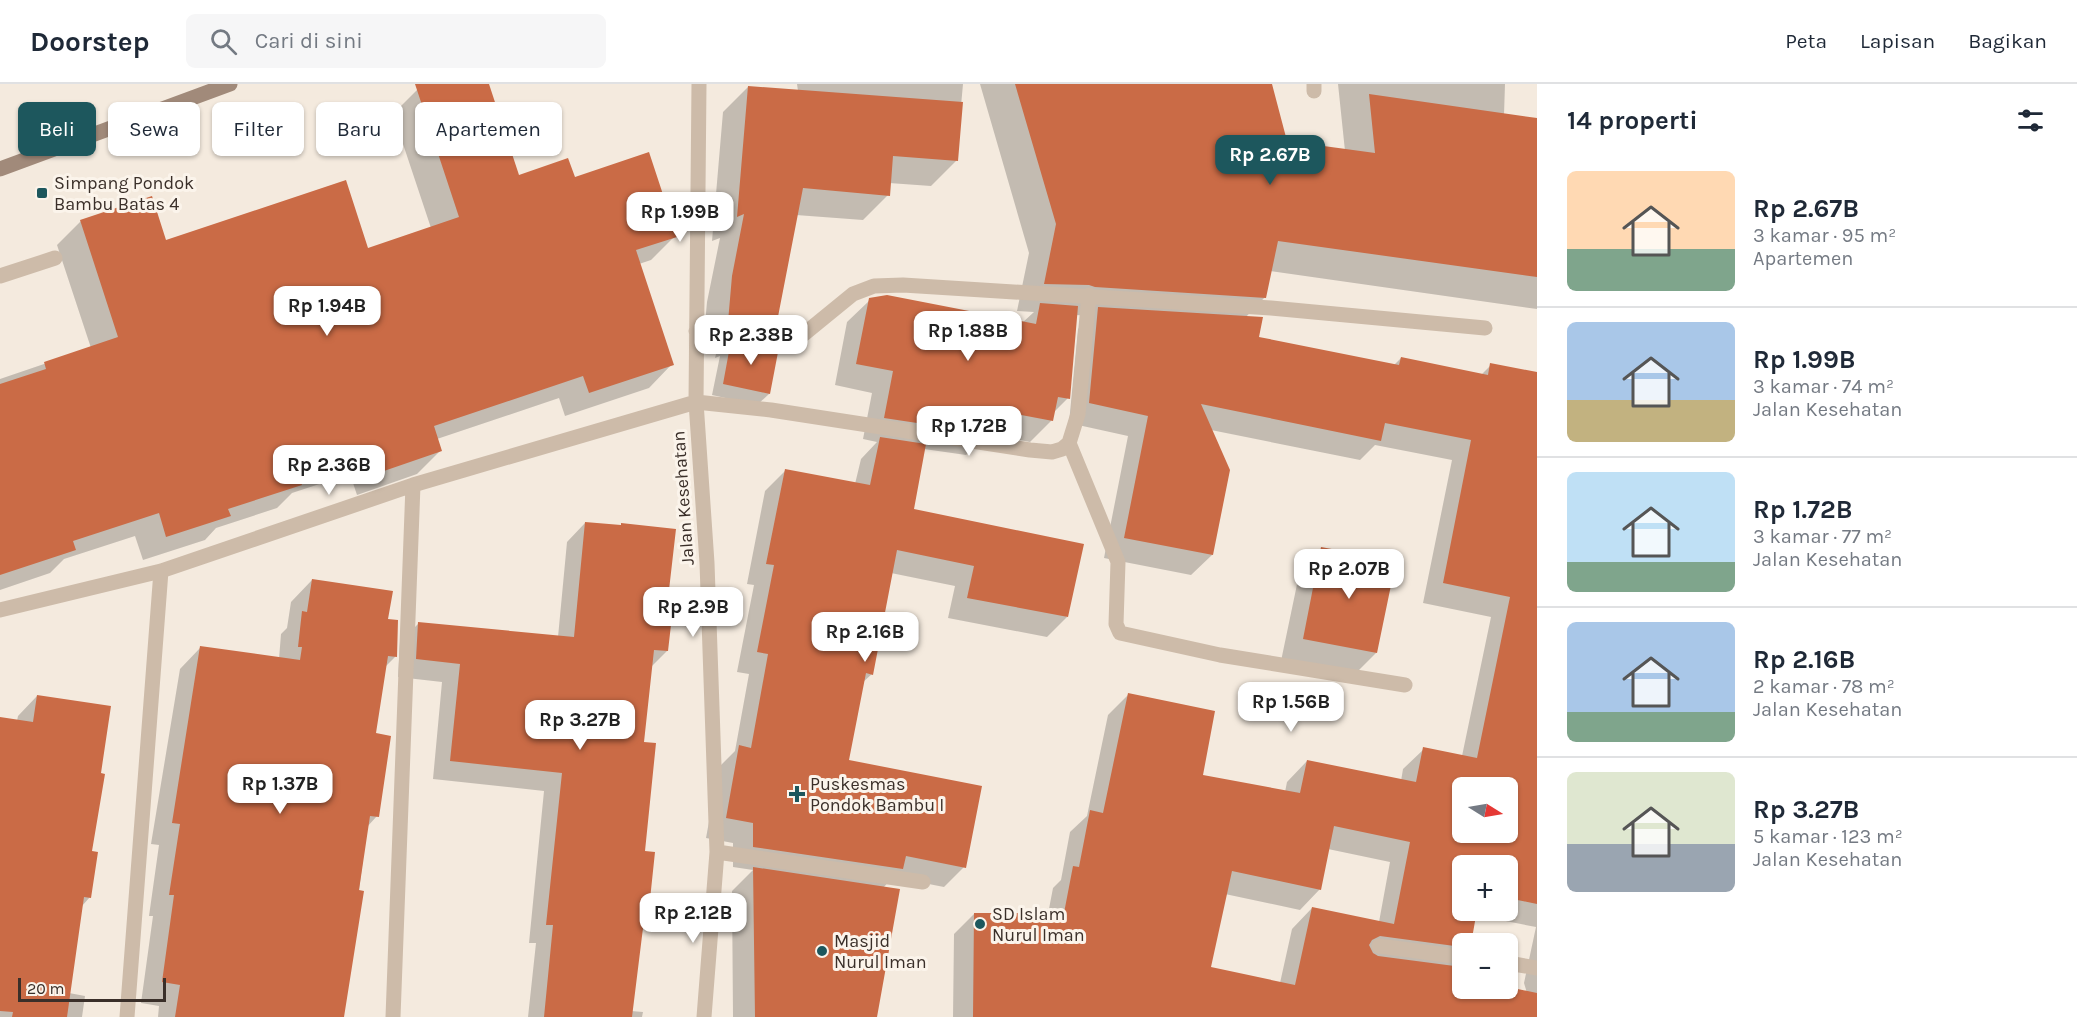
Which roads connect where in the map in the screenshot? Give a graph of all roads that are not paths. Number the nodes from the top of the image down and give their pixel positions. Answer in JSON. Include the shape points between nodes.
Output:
{"nodes":[{"id":1,"x":230,"y":84,"type":"edge"},
{"id":2,"x":699,"y":84,"type":"edge"},
{"id":3,"x":0,"y":169,"type":"edge"},
{"id":4,"x":55,"y":258,"type":"dead end"},
{"id":5,"x":0,"y":276,"type":"edge"},
{"id":6,"x":1089,"y":295,"type":"junction"},
{"id":7,"x":1485,"y":328,"type":"dead end"},
{"id":8,"x":696,"y":331,"type":"junction"},
{"id":9,"x":696,"y":402,"type":"junction"},
{"id":10,"x":1069,"y":443,"type":"junction"},
{"id":11,"x":413,"y":485,"type":"junction"},
{"id":12,"x":162,"y":571,"type":"junction"},
{"id":13,"x":0,"y":610,"type":"edge"},
{"id":14,"x":1405,"y":686,"type":"dead end"},
{"id":15,"x":717,"y":852,"type":"junction"},
{"id":16,"x":923,"y":882,"type":"dead end"},
{"id":17,"x":1379,"y":946,"type":"dead end"},
{"id":18,"x":1452,"y":956,"type":"edge"},
{"id":19,"x":1518,"y":965,"type":"edge"},
{"id":20,"x":1537,"y":968,"type":"edge"},
{"id":21,"x":127,"y":1017,"type":"edge"},
{"id":22,"x":393,"y":1017,"type":"edge"},
{"id":23,"x":704,"y":1017,"type":"edge"}],
"edges":[{"from":1,"to":3,"type":"main road"},
{"from":2,"to":8,"type":"street","name":"Jalan Kesehatan"},
{"from":4,"to":5,"type":"street"},
{"from":6,"to":7,"type":"street"},
{"from":6,"to":8,"type":"street","via":[[874,286],[853,294],[804,334],[788,338]]},
{"from":6,"to":10,"type":"street","via":[[1078,414]]},
{"from":8,"to":9,"type":"street","name":"Jalan Kesehatan"},
{"from":9,"to":10,"type":"street","via":[[1030,450],[1052,452]]},
{"from":9,"to":11,"type":"street"},
{"from":9,"to":15,"type":"street","name":"Jalan Kesehatan"},
{"from":10,"to":14,"type":"street","via":[[1118,562],[1116,624],[1120,633]]},
{"from":11,"to":12,"type":"street"},
{"from":11,"to":22,"type":"street"},
{"from":12,"to":13,"type":"street"},
{"from":12,"to":21,"type":"street"},
{"from":15,"to":16,"type":"street"},
{"from":15,"to":23,"type":"street","name":"Jalan Kesehatan"},
{"from":17,"to":18,"type":"street"},
{"from":19,"to":20,"type":"street"}]}
